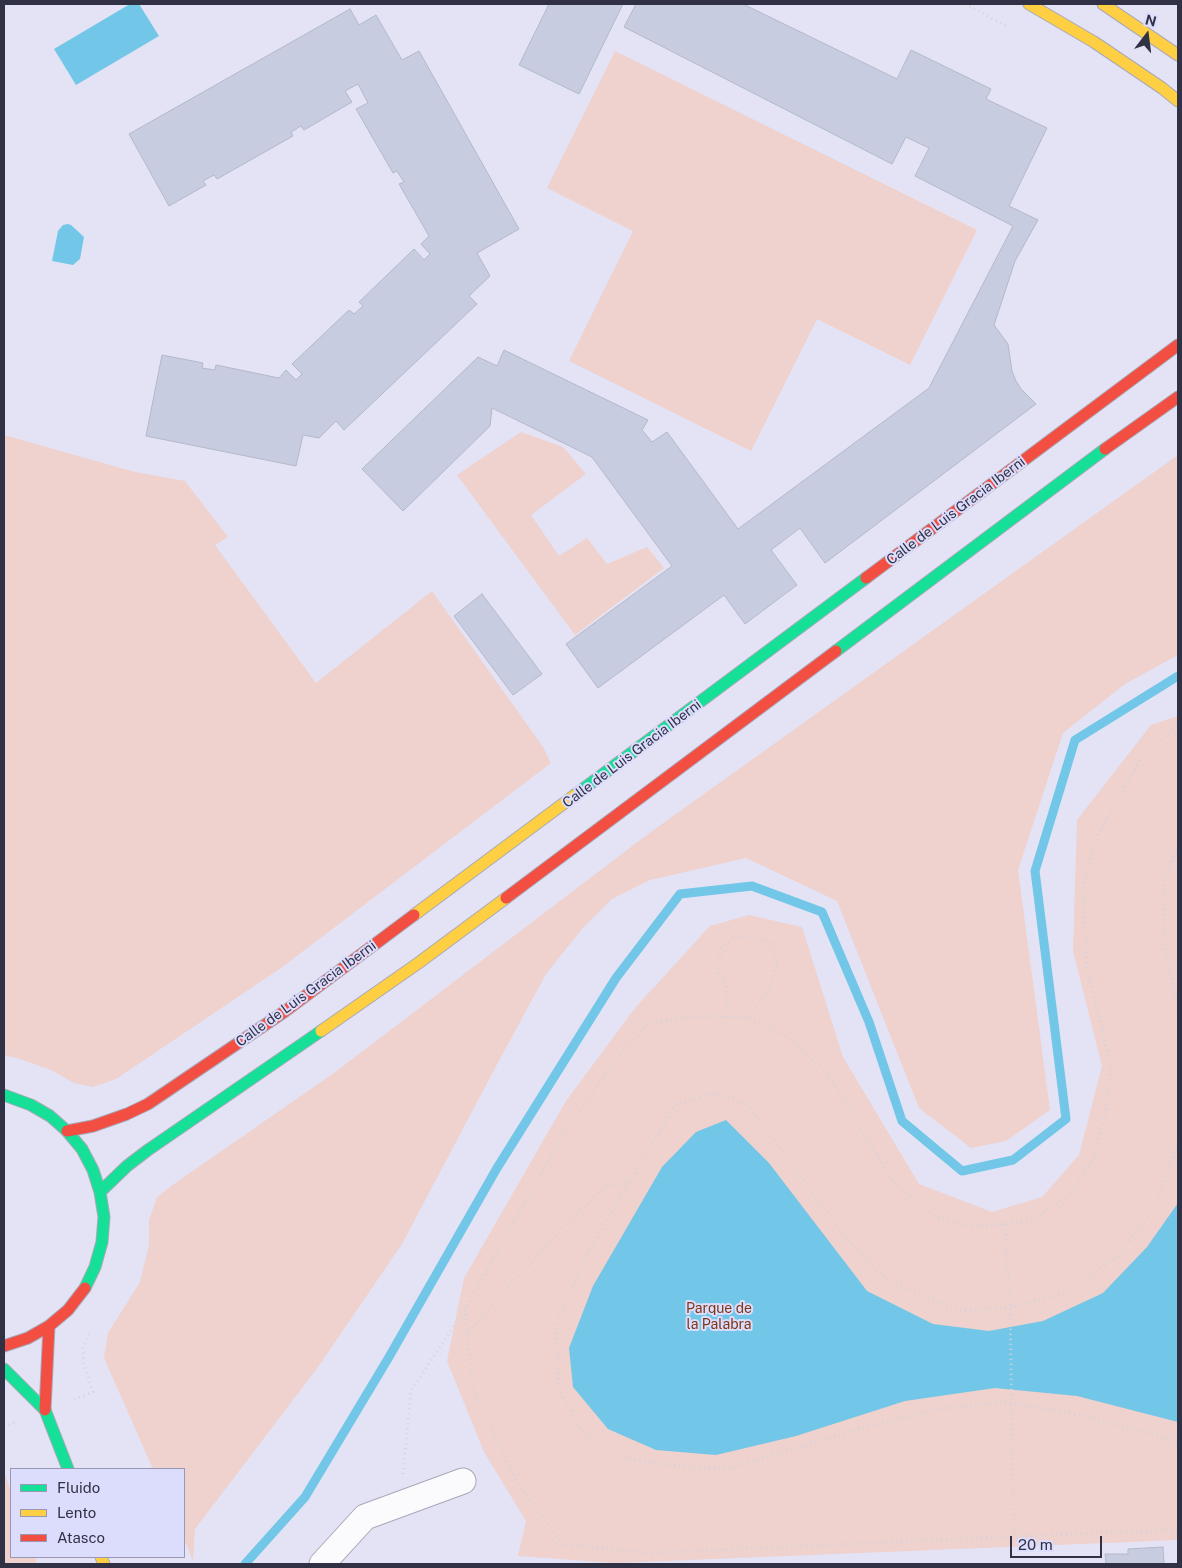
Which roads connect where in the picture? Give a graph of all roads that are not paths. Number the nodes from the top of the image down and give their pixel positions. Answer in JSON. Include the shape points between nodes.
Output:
{"nodes":[{"id":1,"x":1029,"y":4,"type":"edge"},
{"id":2,"x":1103,"y":4,"type":"edge"},
{"id":3,"x":1178,"y":56,"type":"edge"},
{"id":4,"x":1178,"y":101,"type":"edge"},
{"id":5,"x":1178,"y":345,"type":"edge"},
{"id":6,"x":1178,"y":397,"type":"edge"},
{"id":7,"x":4,"y":1095,"type":"edge"},
{"id":8,"x":67,"y":1131,"type":"junction"},
{"id":9,"x":100,"y":1192,"type":"junction"},
{"id":10,"x":49,"y":1326,"type":"junction"},
{"id":11,"x":4,"y":1346,"type":"edge"},
{"id":12,"x":4,"y":1368,"type":"edge"},
{"id":13,"x":45,"y":1410,"type":"junction"},
{"id":14,"x":68,"y":1468,"type":"edge"},
{"id":15,"x":463,"y":1481,"type":"dead end"},
{"id":16,"x":322,"y":1564,"type":"edge"}],
"edges":[{"from":1,"to":4,"type":"main road","via":[[1094,42]]},
{"from":2,"to":3,"type":"main road"},
{"from":5,"to":8,"type":"main road","name":"Calle de Luis Gracia Iberni","via":[[284,1012],[148,1104],[93,1126]]},
{"from":6,"to":9,"type":"main road","via":[[417,964],[126,1166]]},
{"from":7,"to":8,"type":"main road","via":[[32,1105]]},
{"from":8,"to":9,"type":"main road","via":[[82,1149]]},
{"from":9,"to":10,"type":"main road","via":[[104,1217],[95,1267],[84,1290]]},
{"from":10,"to":11,"type":"main road"},
{"from":10,"to":13,"type":"main road"},
{"from":12,"to":13,"type":"main road"},
{"from":13,"to":14,"type":"main road"},
{"from":15,"to":16,"type":"street","via":[[366,1517]]}]}
